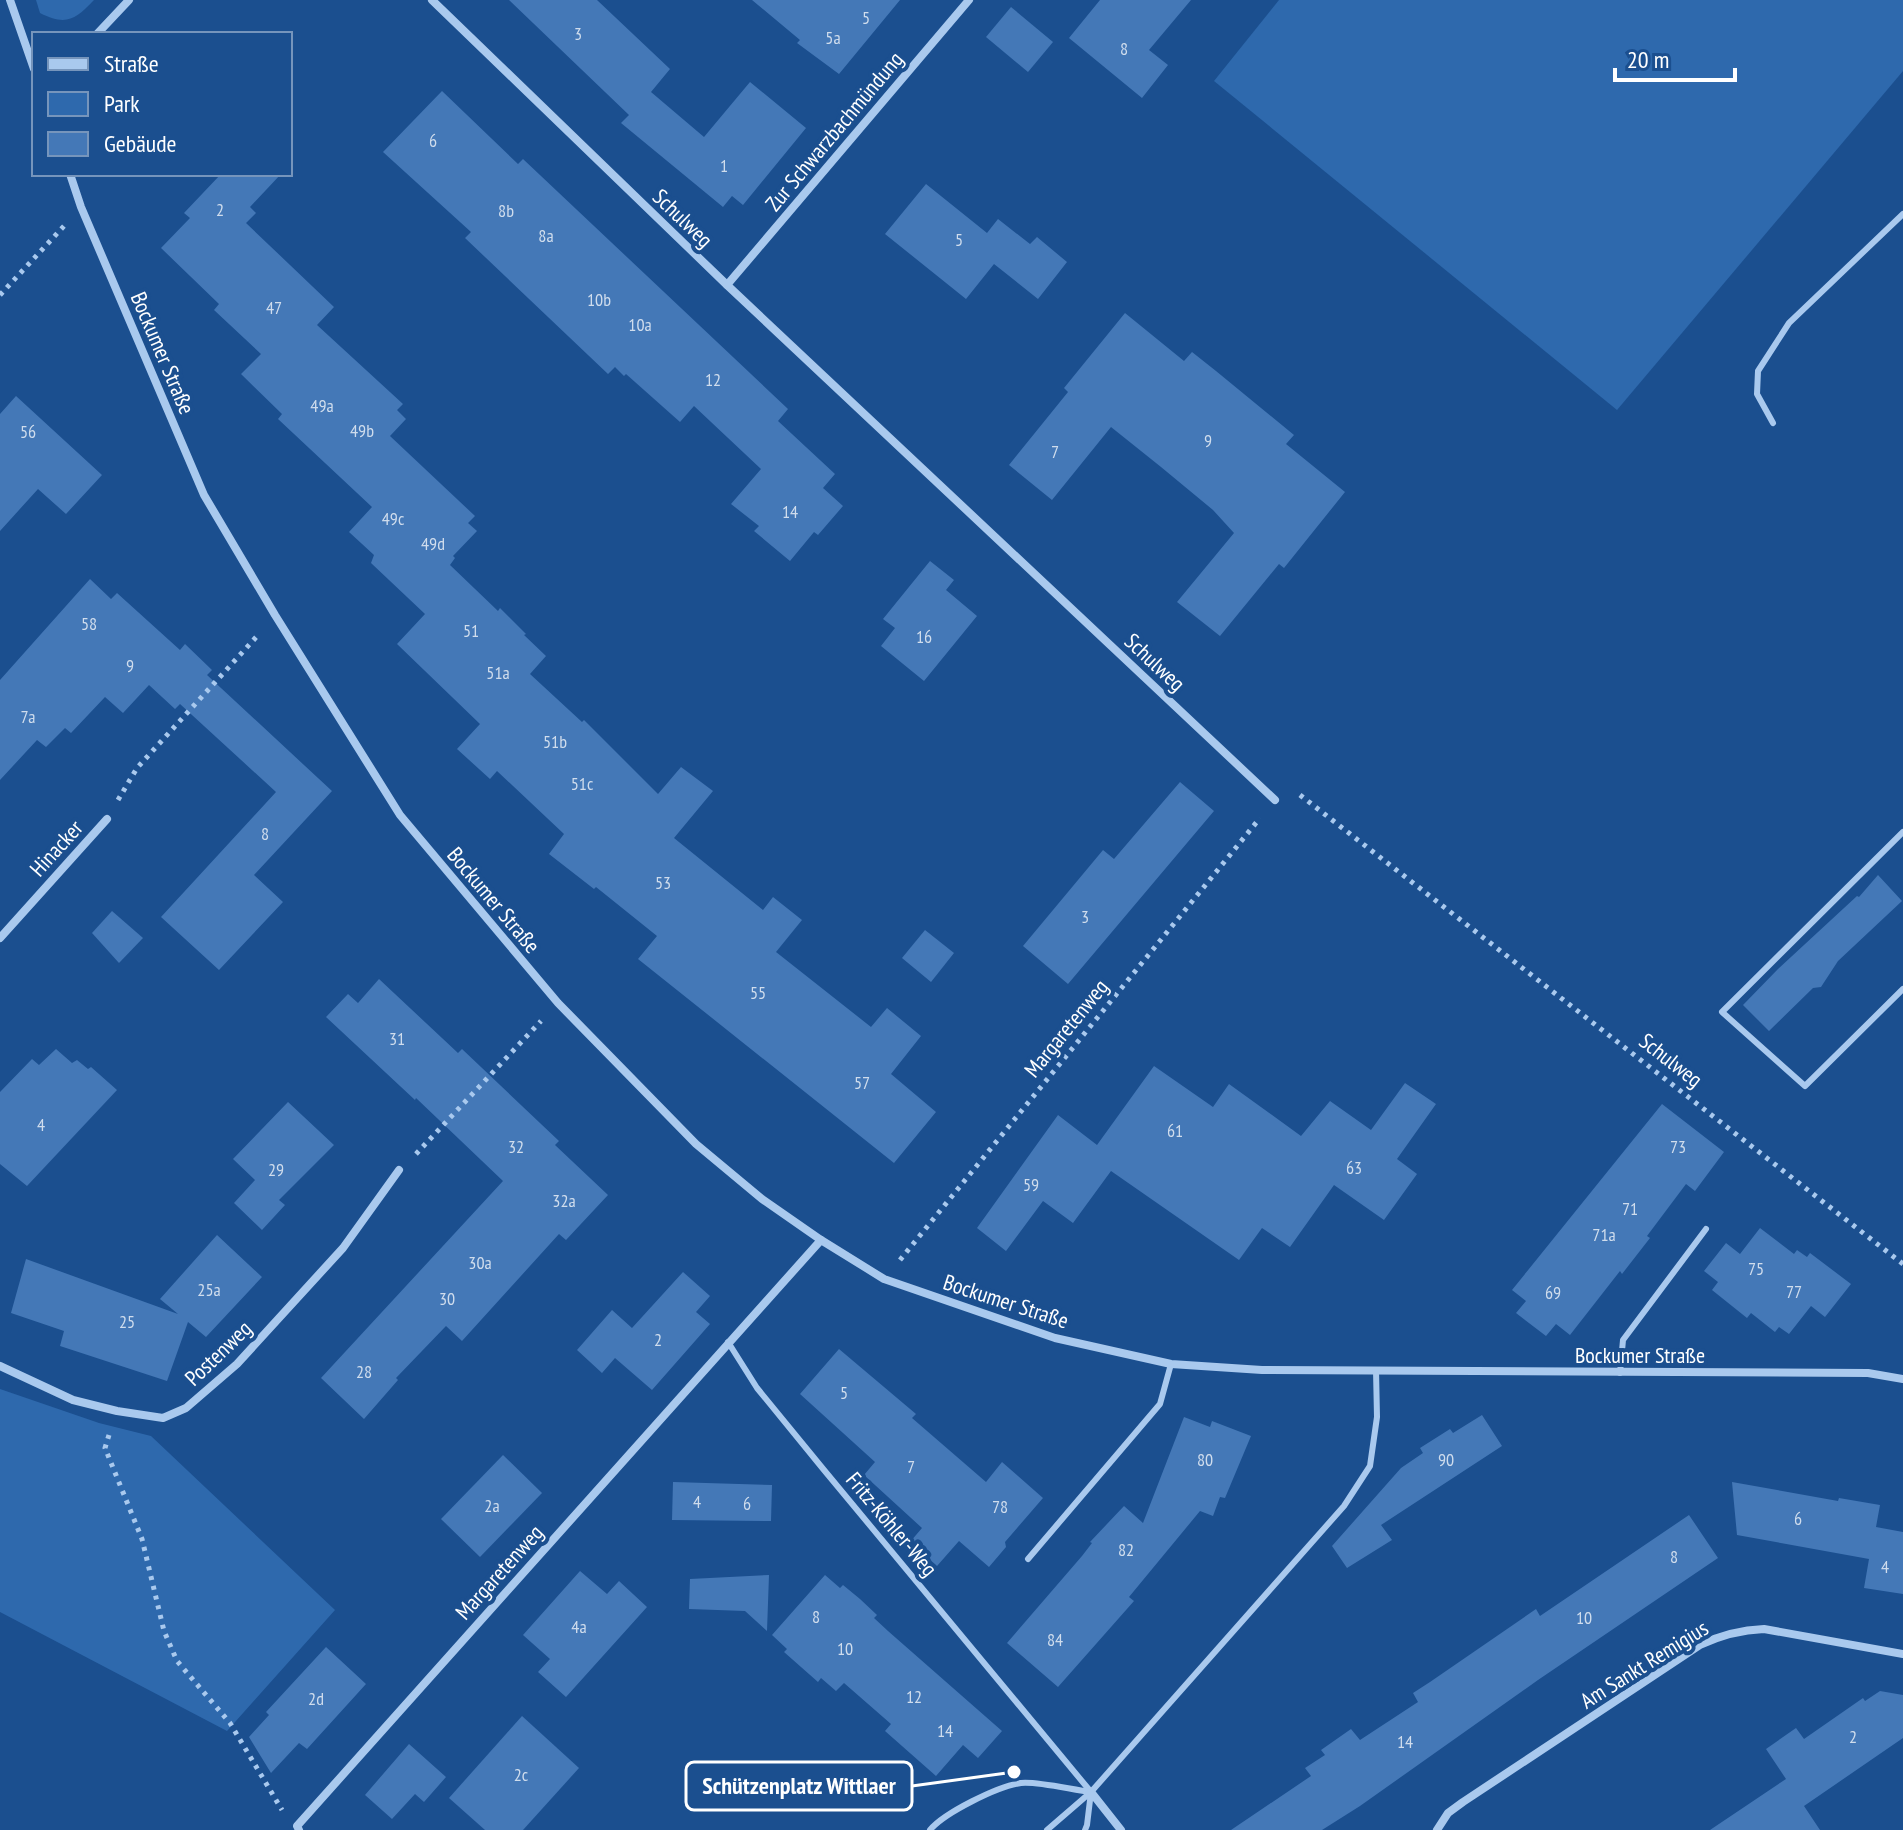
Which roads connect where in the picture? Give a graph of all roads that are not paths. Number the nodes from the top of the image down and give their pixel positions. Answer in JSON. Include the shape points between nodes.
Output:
{"nodes":[{"id":1,"x":10,"y":0,"type":"edge"},
{"id":2,"x":129,"y":0,"type":"edge"},
{"id":3,"x":432,"y":0,"type":"edge"},
{"id":4,"x":969,"y":0,"type":"edge"},
{"id":5,"x":99,"y":32,"type":"edge"},
{"id":6,"x":32,"y":63,"type":"edge"},
{"id":7,"x":71,"y":176,"type":"edge"},
{"id":8,"x":1903,"y":214,"type":"edge"},
{"id":9,"x":727,"y":285,"type":"junction"},
{"id":10,"x":1773,"y":423,"type":"dead end"},
{"id":11,"x":1275,"y":800,"type":"road end"},
{"id":12,"x":107,"y":819,"type":"road end"},
{"id":13,"x":1903,"y":832,"type":"edge"},
{"id":14,"x":0,"y":938,"type":"edge"},
{"id":15,"x":1903,"y":989,"type":"edge"},
{"id":16,"x":399,"y":1170,"type":"road end"},
{"id":17,"x":1706,"y":1229,"type":"dead end"},
{"id":18,"x":821,"y":1240,"type":"junction"},
{"id":19,"x":728,"y":1342,"type":"junction"},
{"id":20,"x":1171,"y":1364,"type":"junction"},
{"id":21,"x":0,"y":1366,"type":"edge"},
{"id":22,"x":1376,"y":1370,"type":"junction"},
{"id":23,"x":1620,"y":1373,"type":"junction"},
{"id":24,"x":1903,"y":1377,"type":"edge"},
{"id":25,"x":1028,"y":1559,"type":"dead end"},
{"id":26,"x":1903,"y":1654,"type":"edge"},
{"id":27,"x":1091,"y":1792,"type":"junction"},
{"id":28,"x":298,"y":1828,"type":"edge"},
{"id":29,"x":930,"y":1830,"type":"edge"},
{"id":30,"x":1047,"y":1830,"type":"edge"},
{"id":31,"x":1085,"y":1830,"type":"edge"},
{"id":32,"x":1121,"y":1830,"type":"edge"},
{"id":33,"x":1437,"y":1830,"type":"edge"}],
"edges":[{"from":1,"to":6,"type":"street"},
{"from":2,"to":5,"type":"street"},
{"from":3,"to":9,"type":"street","name":"Schulweg"},
{"from":4,"to":9,"type":"street","name":"Zur Schwarzbachmündung"},
{"from":7,"to":18,"type":"street","name":"Bockumer Straße","via":[[204,495],[400,815],[558,1003],[696,1144]]},
{"from":8,"to":10,"type":"lane","via":[[1789,323],[1758,371],[1757,394]]},
{"from":9,"to":11,"type":"street","name":"Schulweg"},
{"from":12,"to":14,"type":"street","name":"Hinacker"},
{"from":13,"to":15,"type":"lane","via":[[1722,1012],[1805,1086]]},
{"from":16,"to":21,"type":"street","name":"Postenweg","via":[[343,1248],[237,1364],[186,1408],[163,1418],[117,1411],[73,1400]]},
{"from":17,"to":23,"type":"lane","via":[[1623,1340]]},
{"from":18,"to":19,"type":"street"},
{"from":18,"to":20,"type":"street","name":"Bockumer Straße","via":[[884,1279],[1055,1338]]},
{"from":19,"to":27,"type":"lane","name":"Fritz-Köhler-Weg","via":[[757,1388]]},
{"from":19,"to":28,"type":"street","name":"Margaretenweg"},
{"from":20,"to":22,"type":"street","name":"Bockumer Straße"},
{"from":20,"to":25,"type":"lane","via":[[1160,1404]]},
{"from":22,"to":23,"type":"street","name":"Bockumer Straße"},
{"from":22,"to":27,"type":"lane","via":[[1370,1466],[1344,1506]]},
{"from":23,"to":24,"type":"street","name":"Bockumer Straße"},
{"from":26,"to":33,"type":"street","name":"Am Sankt Remigius","via":[[1764,1629],[1719,1636],[1463,1802]]},
{"from":27,"to":29,"type":"lane","via":[[1021,1783],[977,1799]]},
{"from":27,"to":30,"type":"lane"},
{"from":27,"to":31,"type":"lane"},
{"from":27,"to":32,"type":"street","name":"Fritz-Köhler-Weg"}]}
